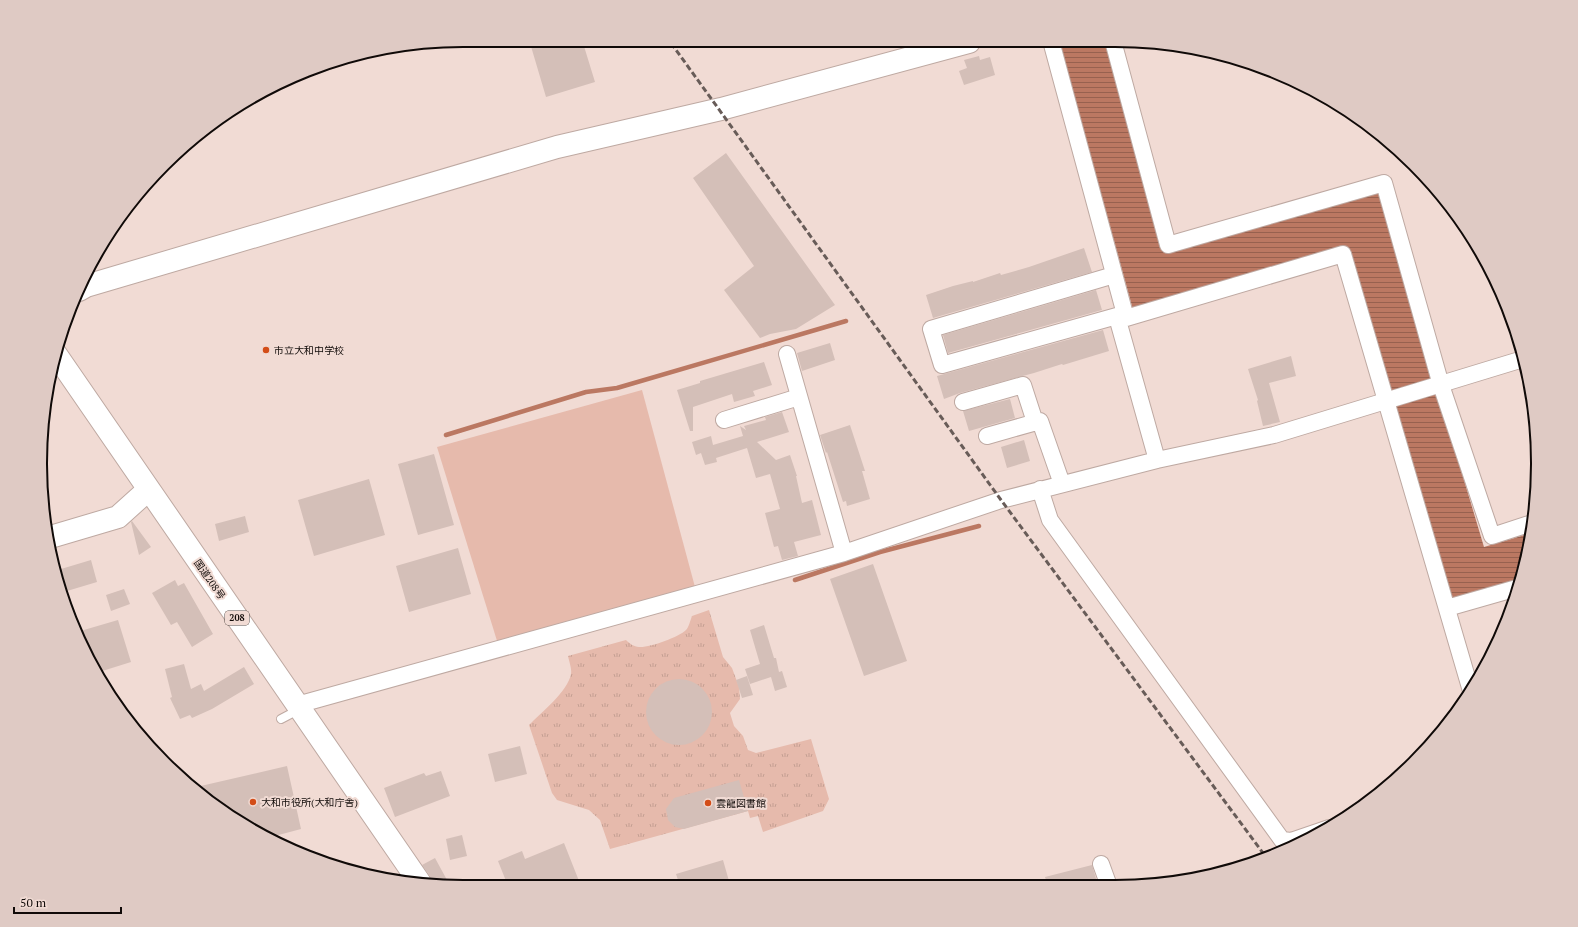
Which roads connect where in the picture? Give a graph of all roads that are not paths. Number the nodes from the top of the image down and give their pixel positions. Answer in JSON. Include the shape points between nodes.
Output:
{"nodes":[{"id":1,"x":951,"y":47,"type":"edge"},
{"id":2,"x":1052,"y":47,"type":"edge"},
{"id":3,"x":1115,"y":47,"type":"edge"},
{"id":4,"x":1114,"y":275,"type":"junction"},
{"id":5,"x":87,"y":286,"type":"edge"},
{"id":6,"x":1120,"y":315,"type":"junction"},
{"id":7,"x":787,"y":354,"type":"dead end"},
{"id":8,"x":60,"y":360,"type":"edge"},
{"id":9,"x":1518,"y":361,"type":"edge"},
{"id":10,"x":1441,"y":385,"type":"junction"},
{"id":11,"x":799,"y":397,"type":"junction"},
{"id":12,"x":1386,"y":401,"type":"junction"},
{"id":13,"x":963,"y":402,"type":"dead end"},
{"id":14,"x":724,"y":420,"type":"dead end"},
{"id":15,"x":1035,"y":422,"type":"junction"},
{"id":16,"x":987,"y":436,"type":"dead end"},
{"id":17,"x":1158,"y":460,"type":"junction"},
{"id":18,"x":1062,"y":484,"type":"junction"},
{"id":19,"x":1040,"y":489,"type":"junction"},
{"id":20,"x":148,"y":490,"type":"junction"},
{"id":21,"x":1526,"y":525,"type":"edge"},
{"id":22,"x":54,"y":536,"type":"edge"},
{"id":23,"x":844,"y":553,"type":"junction"},
{"id":24,"x":1511,"y":590,"type":"edge"},
{"id":25,"x":1446,"y":608,"type":"junction"},
{"id":26,"x":1468,"y":683,"type":"edge"},
{"id":27,"x":293,"y":711,"type":"junction"},
{"id":28,"x":1290,"y":841,"type":"edge"},
{"id":29,"x":1102,"y":864,"type":"dead end"},
{"id":30,"x":415,"y":877,"type":"edge"},
{"id":31,"x":1107,"y":880,"type":"edge"}],
"edges":[{"from":1,"to":5,"type":"main road","via":[[721,110],[543,151]]},
{"from":2,"to":4,"type":"street"},
{"from":3,"to":10,"type":"street","via":[[1168,245],[1384,183]]},
{"from":4,"to":6,"type":"street"},
{"from":4,"to":6,"type":"street","via":[[931,329],[942,365]]},
{"from":6,"to":12,"type":"street","via":[[1126,318],[1343,254]]},
{"from":6,"to":17,"type":"street"},
{"from":7,"to":11,"type":"street"},
{"from":8,"to":20,"type":"main road","name":"国道208号","number":"208"},
{"from":9,"to":10,"type":"street"},
{"from":10,"to":12,"type":"street"},
{"from":10,"to":21,"type":"street","via":[[1492,536]]},
{"from":11,"to":14,"type":"street"},
{"from":11,"to":23,"type":"street"},
{"from":12,"to":17,"type":"street","via":[[1274,435]]},
{"from":12,"to":25,"type":"street"},
{"from":13,"to":15,"type":"street","via":[[1023,385]]},
{"from":15,"to":16,"type":"street"},
{"from":15,"to":18,"type":"street","via":[[1040,421]]},
{"from":17,"to":18,"type":"street"},
{"from":18,"to":19,"type":"street"},
{"from":19,"to":23,"type":"street"},
{"from":19,"to":28,"type":"street","via":[[1050,520],[1282,840]]},
{"from":20,"to":22,"type":"main road","via":[[118,517]]},
{"from":20,"to":27,"type":"main road","name":"国道208号","number":"208"},
{"from":23,"to":27,"type":"street"},
{"from":24,"to":25,"type":"street"},
{"from":25,"to":26,"type":"street"},
{"from":27,"to":30,"type":"main road","name":"国道208号","number":"208"},
{"from":29,"to":31,"type":"street"}]}
